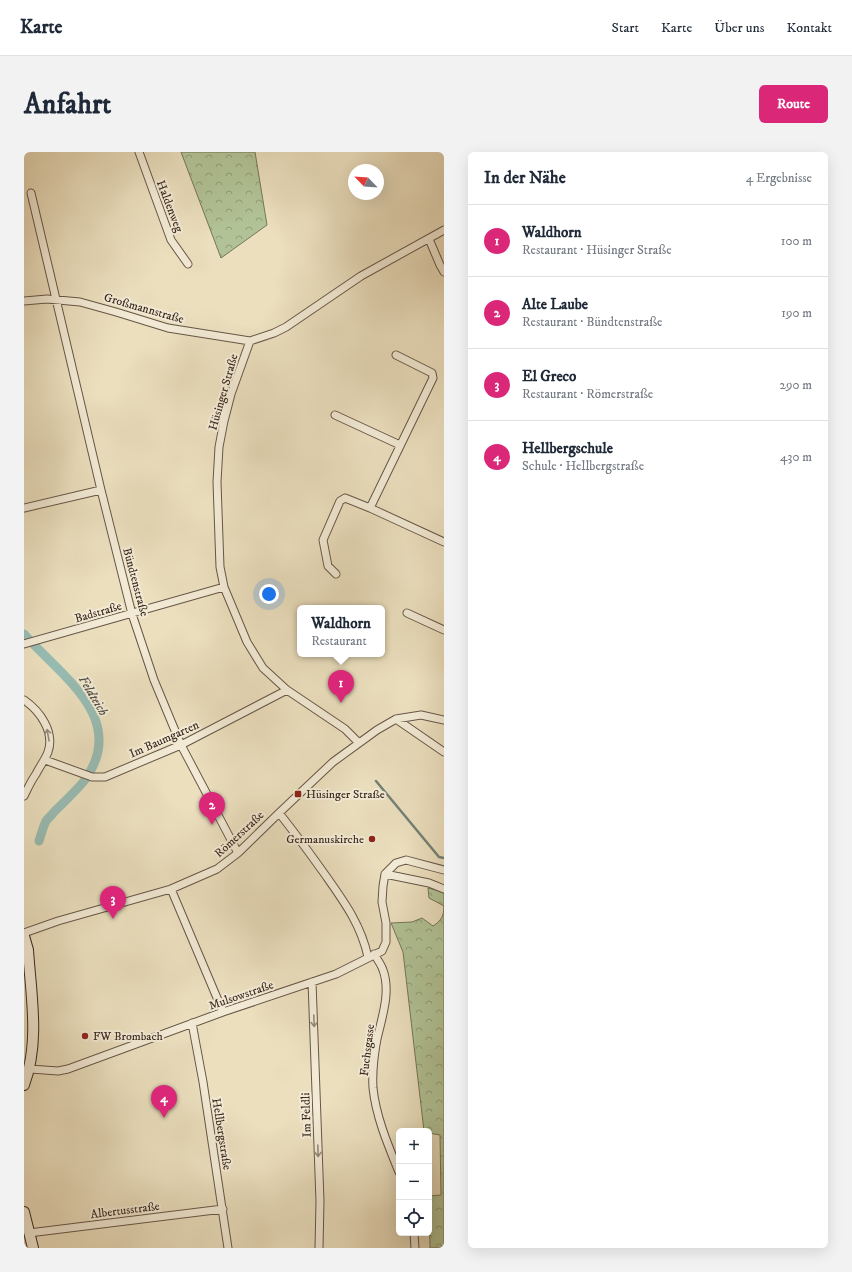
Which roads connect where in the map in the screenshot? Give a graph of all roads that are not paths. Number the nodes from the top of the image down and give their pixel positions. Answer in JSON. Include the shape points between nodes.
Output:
{"nodes":[{"id":1,"x":139,"y":152,"type":"edge"},
{"id":2,"x":31,"y":193,"type":"dead end"},
{"id":3,"x":444,"y":230,"type":"edge"},
{"id":4,"x":429,"y":239,"type":"junction"},
{"id":5,"x":188,"y":264,"type":"dead end"},
{"id":6,"x":444,"y":272,"type":"edge"},
{"id":7,"x":57,"y":300,"type":"junction"},
{"id":8,"x":24,"y":301,"type":"edge"},
{"id":9,"x":250,"y":341,"type":"junction"},
{"id":10,"x":396,"y":355,"type":"dead end"},
{"id":11,"x":335,"y":415,"type":"dead end"},
{"id":12,"x":400,"y":445,"type":"junction"},
{"id":13,"x":101,"y":490,"type":"junction"},
{"id":14,"x":24,"y":508,"type":"edge"},
{"id":15,"x":370,"y":508,"type":"junction"},
{"id":16,"x":444,"y":542,"type":"edge"},
{"id":17,"x":336,"y":574,"type":"dead end"},
{"id":18,"x":224,"y":587,"type":"junction"},
{"id":19,"x":407,"y":612,"type":"dead end"},
{"id":20,"x":132,"y":614,"type":"junction"},
{"id":21,"x":444,"y":630,"type":"edge"},
{"id":22,"x":25,"y":644,"type":"edge"},
{"id":23,"x":287,"y":690,"type":"junction"},
{"id":24,"x":24,"y":700,"type":"edge"},
{"id":25,"x":396,"y":720,"type":"junction"},
{"id":26,"x":444,"y":720,"type":"edge"},
{"id":27,"x":359,"y":743,"type":"junction"},
{"id":28,"x":181,"y":746,"type":"junction"},
{"id":29,"x":444,"y":752,"type":"edge"},
{"id":30,"x":45,"y":760,"type":"junction"},
{"id":31,"x":24,"y":796,"type":"edge"},
{"id":32,"x":279,"y":812,"type":"junction"},
{"id":33,"x":238,"y":853,"type":"junction"},
{"id":34,"x":444,"y":870,"type":"edge"},
{"id":35,"x":385,"y":874,"type":"junction"},
{"id":36,"x":171,"y":889,"type":"junction"},
{"id":37,"x":444,"y":890,"type":"edge"},
{"id":38,"x":24,"y":934,"type":"edge"},
{"id":39,"x":371,"y":956,"type":"junction"},
{"id":40,"x":312,"y":982,"type":"junction"},
{"id":41,"x":223,"y":1012,"type":"junction"},
{"id":42,"x":192,"y":1024,"type":"junction"},
{"id":43,"x":30,"y":1069,"type":"junction"},
{"id":44,"x":24,"y":1085,"type":"edge"},
{"id":45,"x":396,"y":1164,"type":"edge"},
{"id":46,"x":223,"y":1209,"type":"junction"},
{"id":47,"x":24,"y":1212,"type":"edge"},
{"id":48,"x":29,"y":1233,"type":"junction"},
{"id":49,"x":414,"y":1236,"type":"edge"},
{"id":50,"x":33,"y":1248,"type":"edge"},
{"id":51,"x":228,"y":1248,"type":"edge"},
{"id":52,"x":319,"y":1248,"type":"edge"},
{"id":53,"x":415,"y":1248,"type":"edge"}],
"edges":[{"from":1,"to":5,"type":"street","name":"Haldenweg","via":[[171,240]]},
{"from":2,"to":7,"type":"street"},
{"from":3,"to":4,"type":"street","name":"Hüsinger Straße"},
{"from":4,"to":6,"type":"street"},
{"from":4,"to":9,"type":"street","name":"Hüsinger Straße","via":[[361,276],[286,327]]},
{"from":7,"to":8,"type":"street","name":"Großmannstraße"},
{"from":7,"to":9,"type":"street","name":"Großmannstraße","via":[[93,305],[168,328]]},
{"from":7,"to":13,"type":"street","name":"Bündtenstraße"},
{"from":9,"to":18,"type":"street","name":"Hüsinger Straße","via":[[231,394],[219,447],[217,482],[220,567]]},
{"from":10,"to":12,"type":"street","via":[[432,372],[433,378]]},
{"from":11,"to":12,"type":"street"},
{"from":12,"to":15,"type":"street"},
{"from":13,"to":14,"type":"street"},
{"from":13,"to":20,"type":"street","name":"Bündtenstraße"},
{"from":15,"to":16,"type":"street"},
{"from":15,"to":17,"type":"street","via":[[345,498],[340,500],[323,540],[328,566]]},
{"from":18,"to":20,"type":"street","name":"Badstraße"},
{"from":18,"to":23,"type":"street","name":"Hüsinger Straße","via":[[247,642],[257,659]]},
{"from":19,"to":21,"type":"street"},
{"from":20,"to":22,"type":"street","name":"Badstraße"},
{"from":20,"to":28,"type":"street","name":"Bündtenstraße","via":[[154,680]]},
{"from":23,"to":27,"type":"street","name":"Hüsinger Straße","via":[[345,729]]},
{"from":23,"to":28,"type":"street","name":"Im Baumgarten"},
{"from":30,"to":24,"type":"street","one_way":true,"via":[[50,746],[48,731],[43,717]]},
{"from":25,"to":26,"type":"street","name":"Römerstraße","via":[[421,714]]},
{"from":25,"to":27,"type":"street","name":"Römerstraße","via":[[376,730]]},
{"from":25,"to":29,"type":"street"},
{"from":27,"to":32,"type":"street","name":"Römerstraße","via":[[339,757]]},
{"from":28,"to":30,"type":"street","name":"Im Baumgarten","via":[[105,777],[88,775]]},
{"from":28,"to":33,"type":"street","name":"Bündtenstraße"},
{"from":30,"to":31,"type":"street"},
{"from":32,"to":33,"type":"street","name":"Römerstraße"},
{"from":32,"to":39,"type":"street","name":"Fuchsgasse","via":[[346,905]]},
{"from":33,"to":36,"type":"street","name":"Römerstraße","via":[[217,869]]},
{"from":34,"to":35,"type":"street","via":[[406,860],[396,863]]},
{"from":35,"to":37,"type":"street","via":[[429,883]]},
{"from":35,"to":39,"type":"street","name":"Mulsowstraße","via":[[382,902],[386,942],[382,951]]},
{"from":36,"to":38,"type":"street","name":"Römerstraße","via":[[58,921]]},
{"from":36,"to":41,"type":"street"},
{"from":38,"to":43,"type":"main road","via":[[28,950],[34,1024]]},
{"from":39,"to":40,"type":"street","name":"Mulsowstraße","via":[[342,972]]},
{"from":39,"to":45,"type":"street","name":"Fuchsgasse","via":[[383,970],[386,983],[374,1061],[373,1087],[383,1130]]},
{"from":40,"to":41,"type":"street","name":"Mulsowstraße"},
{"from":40,"to":52,"type":"street","name":"Im Feldli","one_way":true,"via":[[320,1201]]},
{"from":41,"to":42,"type":"street","name":"Mulsowstraße"},
{"from":42,"to":43,"type":"street","name":"Mulsowstraße","via":[[68,1069]]},
{"from":42,"to":46,"type":"street","name":"Hellbergstraße"},
{"from":43,"to":44,"type":"main road"},
{"from":46,"to":48,"type":"street","name":"Albertusstraße"},
{"from":46,"to":51,"type":"street","name":"Hellbergstraße"},
{"from":47,"to":48,"type":"main road"},
{"from":48,"to":50,"type":"main road"},
{"from":49,"to":53,"type":"street"}]}
